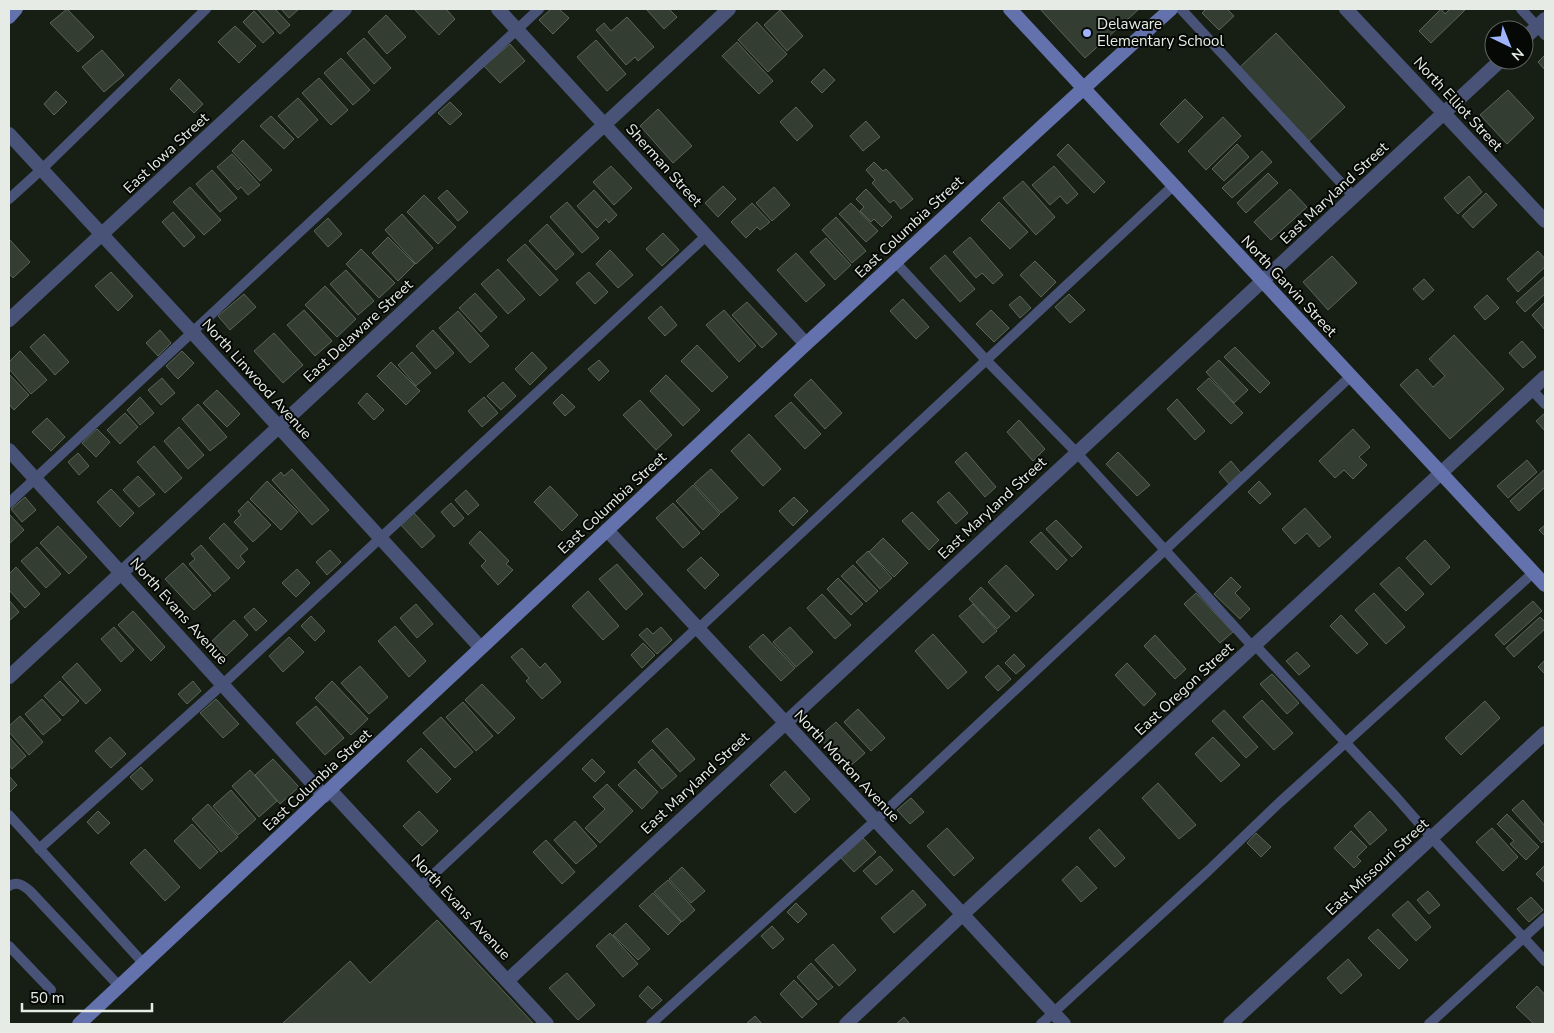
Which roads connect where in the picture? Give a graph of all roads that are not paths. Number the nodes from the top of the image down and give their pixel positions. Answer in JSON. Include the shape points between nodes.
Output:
{"nodes":[{"id":1,"x":16,"y":9,"type":"edge"},
{"id":2,"x":206,"y":9,"type":"edge"},
{"id":3,"x":346,"y":9,"type":"edge"},
{"id":4,"x":498,"y":9,"type":"edge"},
{"id":5,"x":539,"y":9,"type":"edge"},
{"id":6,"x":729,"y":9,"type":"edge"},
{"id":7,"x":1010,"y":9,"type":"edge"},
{"id":8,"x":1171,"y":9,"type":"edge"},
{"id":9,"x":1181,"y":9,"type":"edge"},
{"id":10,"x":1346,"y":9,"type":"edge"},
{"id":11,"x":1521,"y":9,"type":"edge"},
{"id":12,"x":9,"y":17,"type":"edge"},
{"id":13,"x":1543,"y":27,"type":"edge"},
{"id":14,"x":517,"y":30,"type":"junction"},
{"id":15,"x":1490,"y":70,"type":"edge"},
{"id":16,"x":1083,"y":88,"type":"junction"},
{"id":17,"x":1444,"y":113,"type":"junction"},
{"id":18,"x":605,"y":124,"type":"junction"},
{"id":19,"x":9,"y":134,"type":"edge"},
{"id":20,"x":42,"y":169,"type":"junction"},
{"id":21,"x":1174,"y":185,"type":"junction"},
{"id":22,"x":1354,"y":197,"type":"junction"},
{"id":23,"x":9,"y":199,"type":"edge"},
{"id":24,"x":1545,"y":221,"type":"edge"},
{"id":25,"x":102,"y":234,"type":"junction"},
{"id":26,"x":706,"y":236,"type":"junction"},
{"id":27,"x":896,"y":263,"type":"junction"},
{"id":28,"x":1263,"y":281,"type":"junction"},
{"id":29,"x":9,"y":320,"type":"edge"},
{"id":30,"x":192,"y":332,"type":"junction"},
{"id":31,"x":806,"y":344,"type":"junction"},
{"id":32,"x":987,"y":361,"type":"junction"},
{"id":33,"x":1351,"y":376,"type":"junction"},
{"id":34,"x":1545,"y":377,"type":"edge"},
{"id":35,"x":1532,"y":390,"type":"junction"},
{"id":36,"x":1545,"y":404,"type":"edge"},
{"id":37,"x":278,"y":427,"type":"junction"},
{"id":38,"x":9,"y":450,"type":"edge"},
{"id":39,"x":1076,"y":452,"type":"junction"},
{"id":40,"x":1441,"y":472,"type":"junction"},
{"id":41,"x":36,"y":479,"type":"junction"},
{"id":42,"x":9,"y":503,"type":"edge"},
{"id":43,"x":607,"y":530,"type":"junction"},
{"id":44,"x":381,"y":538,"type":"junction"},
{"id":45,"x":1165,"y":550,"type":"junction"},
{"id":46,"x":1534,"y":572,"type":"junction"},
{"id":47,"x":122,"y":573,"type":"junction"},
{"id":48,"x":1545,"y":585,"type":"edge"},
{"id":49,"x":697,"y":628,"type":"junction"},
{"id":50,"x":1254,"y":646,"type":"junction"},
{"id":51,"x":480,"y":647,"type":"junction"},
{"id":52,"x":9,"y":677,"type":"edge"},
{"id":53,"x":223,"y":684,"type":"junction"},
{"id":54,"x":784,"y":723,"type":"junction"},
{"id":55,"x":1545,"y":733,"type":"edge"},
{"id":56,"x":1346,"y":743,"type":"junction"},
{"id":57,"x":327,"y":793,"type":"junction"},
{"id":58,"x":9,"y":815,"type":"edge"},
{"id":59,"x":876,"y":820,"type":"junction"},
{"id":60,"x":1432,"y":838,"type":"junction"},
{"id":61,"x":39,"y":849,"type":"junction"},
{"id":62,"x":9,"y":886,"type":"edge"},
{"id":63,"x":420,"y":887,"type":"junction"},
{"id":64,"x":962,"y":915,"type":"junction"},
{"id":65,"x":1545,"y":918,"type":"edge"},
{"id":66,"x":1523,"y":938,"type":"junction"},
{"id":67,"x":9,"y":946,"type":"edge"},
{"id":68,"x":1545,"y":961,"type":"edge"},
{"id":69,"x":144,"y":964,"type":"junction"},
{"id":70,"x":507,"y":981,"type":"junction"},
{"id":71,"x":120,"y":987,"type":"junction"},
{"id":72,"x":51,"y":990,"type":"dead end"},
{"id":73,"x":1053,"y":1013,"type":"junction"},
{"id":74,"x":78,"y":1024,"type":"edge"},
{"id":75,"x":546,"y":1024,"type":"edge"},
{"id":76,"x":651,"y":1024,"type":"edge"},
{"id":77,"x":846,"y":1024,"type":"edge"},
{"id":78,"x":1041,"y":1024,"type":"edge"},
{"id":79,"x":1064,"y":1024,"type":"edge"},
{"id":80,"x":1230,"y":1024,"type":"edge"},
{"id":81,"x":1429,"y":1024,"type":"edge"}],
"edges":[{"from":1,"to":12,"type":"main road"},
{"from":2,"to":20,"type":"lane"},
{"from":3,"to":25,"type":"street","name":"East Iowa Street"},
{"from":4,"to":14,"type":"street","name":"Sherman Street"},
{"from":5,"to":14,"type":"lane"},
{"from":6,"to":18,"type":"street","name":"East Delaware Street"},
{"from":7,"to":16,"type":"main road","name":"North Garvin Street"},
{"from":8,"to":16,"type":"main road","name":"East Columbia Street"},
{"from":9,"to":22,"type":"lane"},
{"from":10,"to":17,"type":"street","name":"North Elliot Street"},
{"from":11,"to":13,"type":"lane"},
{"from":14,"to":18,"type":"street","name":"Sherman Street"},
{"from":14,"to":30,"type":"lane"},
{"from":15,"to":17,"type":"street","name":"East Maryland Street"},
{"from":16,"to":21,"type":"main road","name":"North Garvin Street"},
{"from":16,"to":27,"type":"main road","name":"East Columbia Street"},
{"from":17,"to":22,"type":"street","name":"East Maryland Street"},
{"from":17,"to":24,"type":"street","name":"North Elliot Street"},
{"from":18,"to":26,"type":"street","name":"Sherman Street"},
{"from":18,"to":37,"type":"street","name":"East Delaware Street"},
{"from":19,"to":20,"type":"street","name":"North Linwood Avenue"},
{"from":20,"to":23,"type":"lane"},
{"from":20,"to":25,"type":"street","name":"North Linwood Avenue"},
{"from":21,"to":28,"type":"main road","name":"North Garvin Street"},
{"from":21,"to":32,"type":"lane"},
{"from":22,"to":28,"type":"street","name":"East Maryland Street"},
{"from":25,"to":29,"type":"street","name":"East Iowa Street"},
{"from":25,"to":30,"type":"street","name":"North Linwood Avenue"},
{"from":26,"to":31,"type":"street","name":"Sherman Street"},
{"from":26,"to":44,"type":"lane"},
{"from":27,"to":31,"type":"main road","name":"East Columbia Street"},
{"from":27,"to":32,"type":"lane"},
{"from":28,"to":33,"type":"main road","name":"North Garvin Street"},
{"from":28,"to":39,"type":"street","name":"East Maryland Street"},
{"from":30,"to":37,"type":"street","name":"North Linwood Avenue"},
{"from":30,"to":41,"type":"lane"},
{"from":31,"to":43,"type":"main road","name":"East Columbia Street"},
{"from":32,"to":39,"type":"lane"},
{"from":32,"to":49,"type":"lane"},
{"from":33,"to":40,"type":"main road","name":"North Garvin Street"},
{"from":33,"to":45,"type":"lane"},
{"from":34,"to":35,"type":"street","name":"East Oregon Street"},
{"from":35,"to":36,"type":"lane"},
{"from":35,"to":40,"type":"street","name":"East Oregon Street"},
{"from":37,"to":44,"type":"street","name":"North Linwood Avenue"},
{"from":37,"to":47,"type":"street","name":"East Delaware Street"},
{"from":38,"to":41,"type":"street","name":"North Evans Avenue"},
{"from":39,"to":45,"type":"lane"},
{"from":39,"to":54,"type":"street","name":"East Maryland Street"},
{"from":40,"to":46,"type":"main road","name":"North Garvin Street"},
{"from":40,"to":50,"type":"street","name":"East Oregon Street"},
{"from":41,"to":42,"type":"lane"},
{"from":41,"to":47,"type":"street","name":"North Evans Avenue"},
{"from":43,"to":49,"type":"street","name":"North Morton Avenue"},
{"from":43,"to":51,"type":"main road","name":"East Columbia Street"},
{"from":44,"to":51,"type":"street","name":"North Linwood Avenue"},
{"from":44,"to":53,"type":"lane"},
{"from":45,"to":50,"type":"lane"},
{"from":45,"to":59,"type":"lane"},
{"from":46,"to":48,"type":"main road","name":"North Garvin Street"},
{"from":46,"to":56,"type":"lane"},
{"from":47,"to":52,"type":"street","name":"East Delaware Street"},
{"from":47,"to":53,"type":"street","name":"North Evans Avenue"},
{"from":49,"to":54,"type":"street","name":"North Morton Avenue"},
{"from":49,"to":63,"type":"lane"},
{"from":50,"to":56,"type":"lane"},
{"from":50,"to":64,"type":"street","name":"East Oregon Street"},
{"from":51,"to":57,"type":"main road","name":"East Columbia Street"},
{"from":53,"to":57,"type":"street","name":"North Evans Avenue"},
{"from":53,"to":61,"type":"lane"},
{"from":54,"to":59,"type":"street","name":"North Morton Avenue"},
{"from":54,"to":70,"type":"street","name":"East Maryland Street"},
{"from":55,"to":60,"type":"street","name":"East Missouri Street"},
{"from":56,"to":60,"type":"lane"},
{"from":56,"to":73,"type":"lane"},
{"from":57,"to":63,"type":"street","name":"North Evans Avenue"},
{"from":57,"to":69,"type":"main road","name":"East Columbia Street"},
{"from":58,"to":61,"type":"lane"},
{"from":59,"to":64,"type":"street","name":"North Morton Avenue"},
{"from":59,"to":76,"type":"lane"},
{"from":60,"to":66,"type":"lane"},
{"from":60,"to":80,"type":"street","name":"East Missouri Street"},
{"from":61,"to":69,"type":"lane"},
{"from":62,"to":71,"type":"lane","via":[[17,884],[30,891]]},
{"from":63,"to":70,"type":"street","name":"North Evans Avenue"},
{"from":64,"to":73,"type":"street","name":"North Morton Avenue"},
{"from":64,"to":77,"type":"street","name":"East Oregon Street"},
{"from":65,"to":66,"type":"lane"},
{"from":66,"to":68,"type":"lane"},
{"from":66,"to":81,"type":"lane"},
{"from":67,"to":72,"type":"lane"},
{"from":69,"to":71,"type":"main road","name":"East Columbia Street"},
{"from":70,"to":75,"type":"street","name":"North Evans Avenue"},
{"from":71,"to":74,"type":"main road","name":"East Columbia Street"},
{"from":73,"to":78,"type":"lane"},
{"from":73,"to":79,"type":"street","name":"North Morton Avenue"}]}
